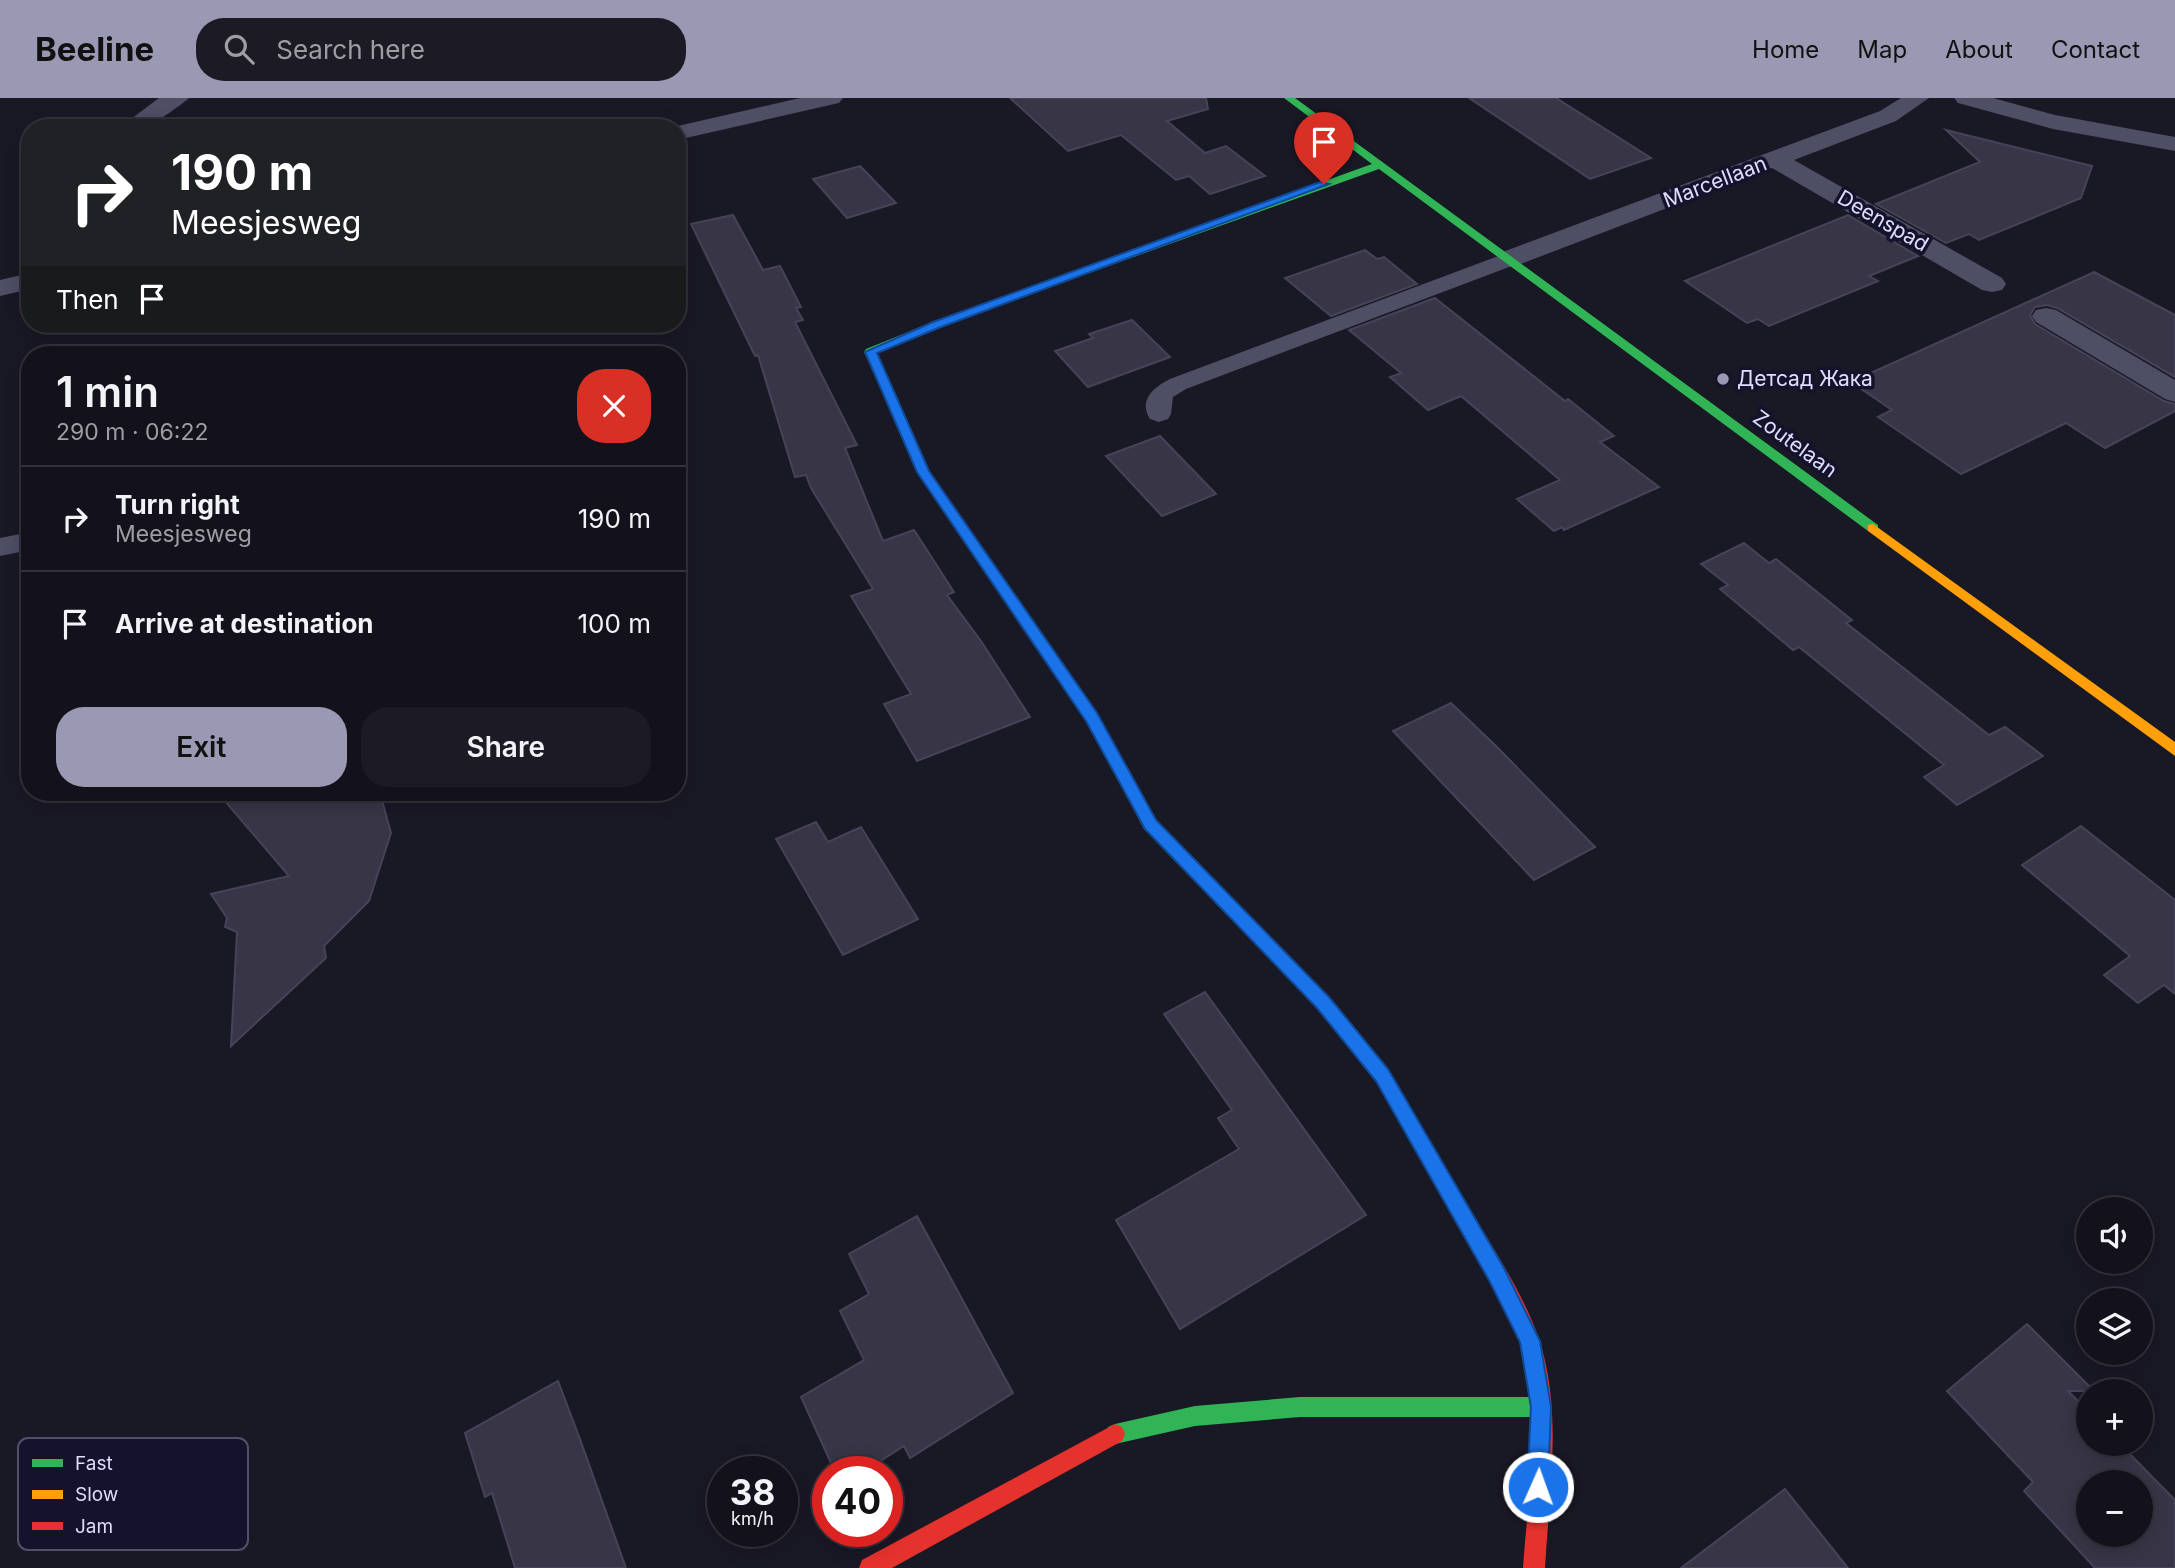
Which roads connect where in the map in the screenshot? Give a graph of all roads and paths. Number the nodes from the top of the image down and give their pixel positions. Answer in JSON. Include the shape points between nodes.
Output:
{"nodes":[{"id":1,"x":177,"y":98,"type":"edge"},
{"id":2,"x":831,"y":98,"type":"edge"},
{"id":3,"x":1289,"y":98,"type":"edge"},
{"id":4,"x":1917,"y":98,"type":"edge"},
{"id":5,"x":1966,"y":98,"type":"edge"},
{"id":6,"x":143,"y":119,"type":"edge"},
{"id":7,"x":686,"y":131,"type":"edge"},
{"id":8,"x":2175,"y":144,"type":"edge"},
{"id":9,"x":1774,"y":159,"type":"junction"},
{"id":10,"x":1380,"y":165,"type":"junction"},
{"id":11,"x":1509,"y":259,"type":"junction"},
{"id":12,"x":21,"y":283,"type":"edge"},
{"id":13,"x":1992,"y":284,"type":"dead end"},
{"id":14,"x":0,"y":288,"type":"edge"},
{"id":15,"x":2046,"y":316,"type":"dead end"},
{"id":16,"x":2175,"y":393,"type":"edge"},
{"id":17,"x":1160,"y":414,"type":"dead end"},
{"id":18,"x":21,"y":543,"type":"edge"},
{"id":19,"x":0,"y":547,"type":"edge"},
{"id":20,"x":2175,"y":750,"type":"edge"},
{"id":21,"x":1541,"y":1407,"type":"junction"},
{"id":22,"x":870,"y":1568,"type":"edge"},
{"id":23,"x":1534,"y":1568,"type":"edge"}],
"edges":[{"from":1,"to":6,"type":"street"},
{"from":2,"to":7,"type":"street"},
{"from":3,"to":10,"type":"street","name":"Zoutelaan"},
{"from":4,"to":9,"type":"street","name":"Marcellaan","via":[[1888,116]]},
{"from":5,"to":8,"type":"street","via":[[2053,122]]},
{"from":9,"to":11,"type":"street","name":"Marcellaan"},
{"from":9,"to":13,"type":"street","name":"Deenspad"},
{"from":10,"to":11,"type":"street","name":"Zoutelaan"},
{"from":10,"to":21,"type":"street","via":[[870,352],[923,472],[1092,717],[1150,825],[1323,1003],[1382,1075],[1530,1341]]},
{"from":11,"to":17,"type":"lane","via":[[1178,384],[1161,393]]},
{"from":11,"to":20,"type":"street","name":"Zoutelaan"},
{"from":12,"to":14,"type":"street"},
{"from":15,"to":16,"type":"street"},
{"from":18,"to":19,"type":"lane"},
{"from":21,"to":22,"type":"street","via":[[1300,1407],[1195,1416],[1115,1434]]},
{"from":21,"to":23,"type":"street"}]}
